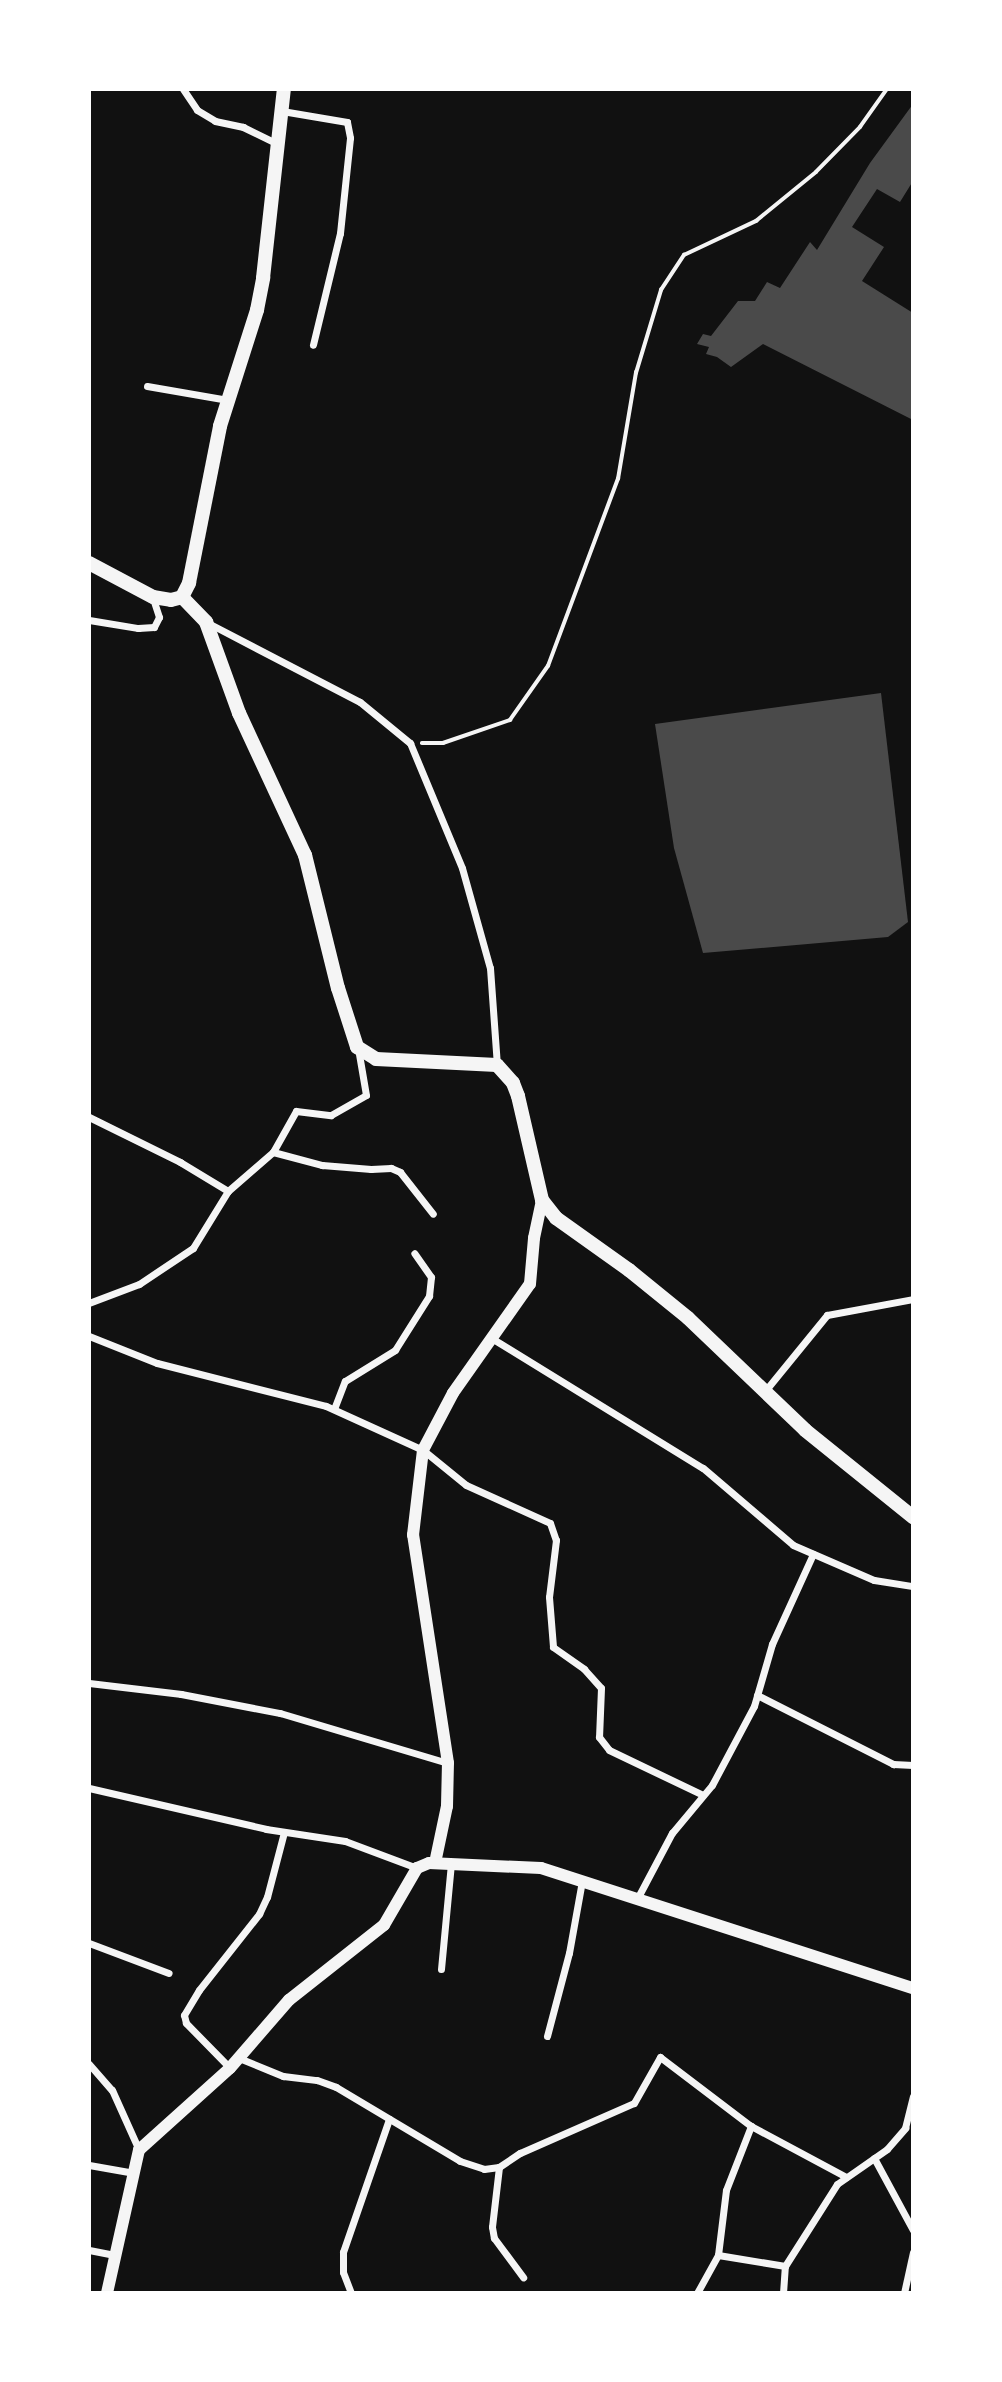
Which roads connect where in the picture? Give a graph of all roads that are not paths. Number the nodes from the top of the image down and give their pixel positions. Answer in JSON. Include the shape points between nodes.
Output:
{"nodes":[{"id":1,"x":183,"y":89,"type":"edge"},
{"id":2,"x":284,"y":89,"type":"edge"},
{"id":3,"x":282,"y":111,"type":"junction"},
{"id":4,"x":279,"y":145,"type":"junction"},
{"id":5,"x":313,"y":345,"type":"dead end"},
{"id":6,"x":147,"y":386,"type":"dead end"},
{"id":7,"x":229,"y":400,"type":"junction"},
{"id":8,"x":89,"y":563,"type":"edge"},
{"id":9,"x":153,"y":597,"type":"junction"},
{"id":10,"x":182,"y":597,"type":"junction"},
{"id":11,"x":89,"y":620,"type":"edge"},
{"id":12,"x":206,"y":622,"type":"junction"},
{"id":13,"x":357,"y":1047,"type":"junction"},
{"id":14,"x":497,"y":1065,"type":"junction"},
{"id":15,"x":89,"y":1117,"type":"edge"},
{"id":16,"x":273,"y":1152,"type":"junction"},
{"id":17,"x":228,"y":1191,"type":"junction"},
{"id":18,"x":542,"y":1200,"type":"junction"},
{"id":19,"x":433,"y":1214,"type":"dead end"},
{"id":20,"x":414,"y":1253,"type":"dead end"},
{"id":21,"x":913,"y":1298,"type":"edge"},
{"id":22,"x":89,"y":1303,"type":"edge"},
{"id":23,"x":89,"y":1336,"type":"edge"},
{"id":24,"x":493,"y":1339,"type":"junction"},
{"id":25,"x":765,"y":1391,"type":"junction"},
{"id":26,"x":334,"y":1409,"type":"junction"},
{"id":27,"x":423,"y":1450,"type":"junction"},
{"id":28,"x":913,"y":1517,"type":"edge"},
{"id":29,"x":813,"y":1553,"type":"junction"},
{"id":30,"x":913,"y":1586,"type":"edge"},
{"id":31,"x":89,"y":1683,"type":"edge"},
{"id":32,"x":757,"y":1695,"type":"junction"},
{"id":33,"x":448,"y":1763,"type":"junction"},
{"id":34,"x":913,"y":1765,"type":"edge"},
{"id":35,"x":89,"y":1788,"type":"edge"},
{"id":36,"x":703,"y":1795,"type":"junction"},
{"id":37,"x":285,"y":1832,"type":"junction"},
{"id":38,"x":435,"y":1863,"type":"junction"},
{"id":39,"x":451,"y":1863,"type":"junction"},
{"id":40,"x":416,"y":1868,"type":"junction"},
{"id":41,"x":582,"y":1881,"type":"junction"},
{"id":42,"x":637,"y":1899,"type":"junction"},
{"id":43,"x":89,"y":1943,"type":"edge"},
{"id":44,"x":441,"y":1969,"type":"dead end"},
{"id":45,"x":170,"y":1973,"type":"dead end"},
{"id":46,"x":913,"y":1987,"type":"edge"},
{"id":47,"x":547,"y":2036,"type":"dead end"},
{"id":48,"x":235,"y":2063,"type":"junction"},
{"id":49,"x":89,"y":2064,"type":"edge"},
{"id":50,"x":913,"y":2096,"type":"edge"},
{"id":51,"x":389,"y":2119,"type":"junction"},
{"id":52,"x":751,"y":2126,"type":"junction"},
{"id":53,"x":139,"y":2150,"type":"junction"},
{"id":54,"x":874,"y":2158,"type":"junction"},
{"id":55,"x":89,"y":2165,"type":"edge"},
{"id":56,"x":499,"y":2167,"type":"junction"},
{"id":57,"x":134,"y":2173,"type":"junction"},
{"id":58,"x":846,"y":2177,"type":"junction"},
{"id":59,"x":912,"y":2226,"type":"edge"},
{"id":60,"x":89,"y":2250,"type":"edge"},
{"id":61,"x":913,"y":2252,"type":"edge"},
{"id":62,"x":116,"y":2255,"type":"junction"},
{"id":63,"x":718,"y":2255,"type":"junction"},
{"id":64,"x":785,"y":2266,"type":"junction"},
{"id":65,"x":523,"y":2277,"type":"dead end"},
{"id":66,"x":107,"y":2293,"type":"edge"},
{"id":67,"x":351,"y":2293,"type":"edge"},
{"id":68,"x":697,"y":2293,"type":"edge"},
{"id":69,"x":783,"y":2293,"type":"edge"},
{"id":70,"x":904,"y":2293,"type":"edge"}],
"edges":[{"from":1,"to":4,"type":"street","via":[[197,110],[215,121],[243,127]]},
{"from":2,"to":3,"type":"main road"},
{"from":3,"to":4,"type":"main road"},
{"from":3,"to":5,"type":"street","via":[[347,122],[350,138],[340,233]]},
{"from":4,"to":7,"type":"main road","via":[[263,278]]},
{"from":6,"to":7,"type":"street"},
{"from":7,"to":10,"type":"main road","via":[[189,583]]},
{"from":8,"to":9,"type":"main road"},
{"from":9,"to":10,"type":"main road"},
{"from":9,"to":11,"type":"street","via":[[159,617],[154,627]]},
{"from":10,"to":12,"type":"main road"},
{"from":12,"to":13,"type":"main road","via":[[239,713],[304,855]]},
{"from":12,"to":14,"type":"street","via":[[360,702],[410,743],[462,868],[489,968]]},
{"from":13,"to":14,"type":"main road","via":[[376,1059]]},
{"from":13,"to":16,"type":"street","via":[[366,1095],[331,1115],[296,1111]]},
{"from":14,"to":18,"type":"main road","via":[[518,1096]]},
{"from":15,"to":17,"type":"street"},
{"from":16,"to":17,"type":"street"},
{"from":16,"to":19,"type":"street","via":[[322,1166],[391,1168],[400,1172]]},
{"from":17,"to":22,"type":"street","via":[[193,1248],[139,1284]]},
{"from":18,"to":24,"type":"street","via":[[530,1284]]},
{"from":18,"to":25,"type":"main road","via":[[556,1217],[688,1318]]},
{"from":20,"to":26,"type":"street","via":[[431,1277],[429,1296],[395,1350],[345,1381]]},
{"from":21,"to":25,"type":"street","via":[[827,1315]]},
{"from":23,"to":26,"type":"street","via":[[157,1363]]},
{"from":24,"to":27,"type":"street","via":[[453,1393]]},
{"from":24,"to":29,"type":"street","via":[[703,1468],[793,1545]]},
{"from":25,"to":28,"type":"main road","via":[[855,1473]]},
{"from":26,"to":27,"type":"street"},
{"from":27,"to":33,"type":"street","via":[[413,1535]]},
{"from":27,"to":36,"type":"street","via":[[466,1485],[550,1523],[556,1539],[549,1597],[553,1647],[601,1688],[599,1737],[609,1750]]},
{"from":29,"to":30,"type":"street","via":[[874,1580]]},
{"from":29,"to":32,"type":"street","via":[[772,1644]]},
{"from":31,"to":33,"type":"street","via":[[280,1713]]},
{"from":32,"to":34,"type":"street","via":[[893,1764]]},
{"from":32,"to":36,"type":"street"},
{"from":33,"to":38,"type":"street","via":[[447,1806]]},
{"from":35,"to":37,"type":"street"},
{"from":36,"to":42,"type":"street","via":[[672,1833]]},
{"from":37,"to":40,"type":"street","via":[[345,1841]]},
{"from":37,"to":48,"type":"street","via":[[259,1914],[184,2015],[186,2023]]},
{"from":38,"to":39,"type":"street"},
{"from":38,"to":40,"type":"street"},
{"from":39,"to":41,"type":"street","via":[[541,1868]]},
{"from":39,"to":44,"type":"street"},
{"from":40,"to":48,"type":"street","via":[[384,1925],[289,2000]]},
{"from":41,"to":42,"type":"street"},
{"from":41,"to":47,"type":"street"},
{"from":42,"to":46,"type":"street"},
{"from":43,"to":45,"type":"street"},
{"from":48,"to":51,"type":"street","via":[[317,2080]]},
{"from":48,"to":53,"type":"street"},
{"from":49,"to":53,"type":"street","via":[[112,2090]]},
{"from":50,"to":54,"type":"street","via":[[905,2129]]},
{"from":51,"to":56,"type":"street","via":[[460,2161],[484,2169]]},
{"from":51,"to":67,"type":"street","via":[[343,2252],[343,2272]]},
{"from":52,"to":56,"type":"street","via":[[660,2057],[634,2103],[520,2153]]},
{"from":52,"to":58,"type":"street"},
{"from":52,"to":63,"type":"street","via":[[726,2190]]},
{"from":53,"to":57,"type":"street"},
{"from":54,"to":58,"type":"street"},
{"from":54,"to":59,"type":"street"},
{"from":55,"to":57,"type":"street"},
{"from":56,"to":65,"type":"street","via":[[494,2238]]},
{"from":57,"to":62,"type":"street"},
{"from":58,"to":64,"type":"street"},
{"from":60,"to":62,"type":"street"},
{"from":61,"to":70,"type":"street"},
{"from":62,"to":66,"type":"street"},
{"from":63,"to":64,"type":"street"},
{"from":63,"to":68,"type":"street"},
{"from":64,"to":69,"type":"street"}]}
